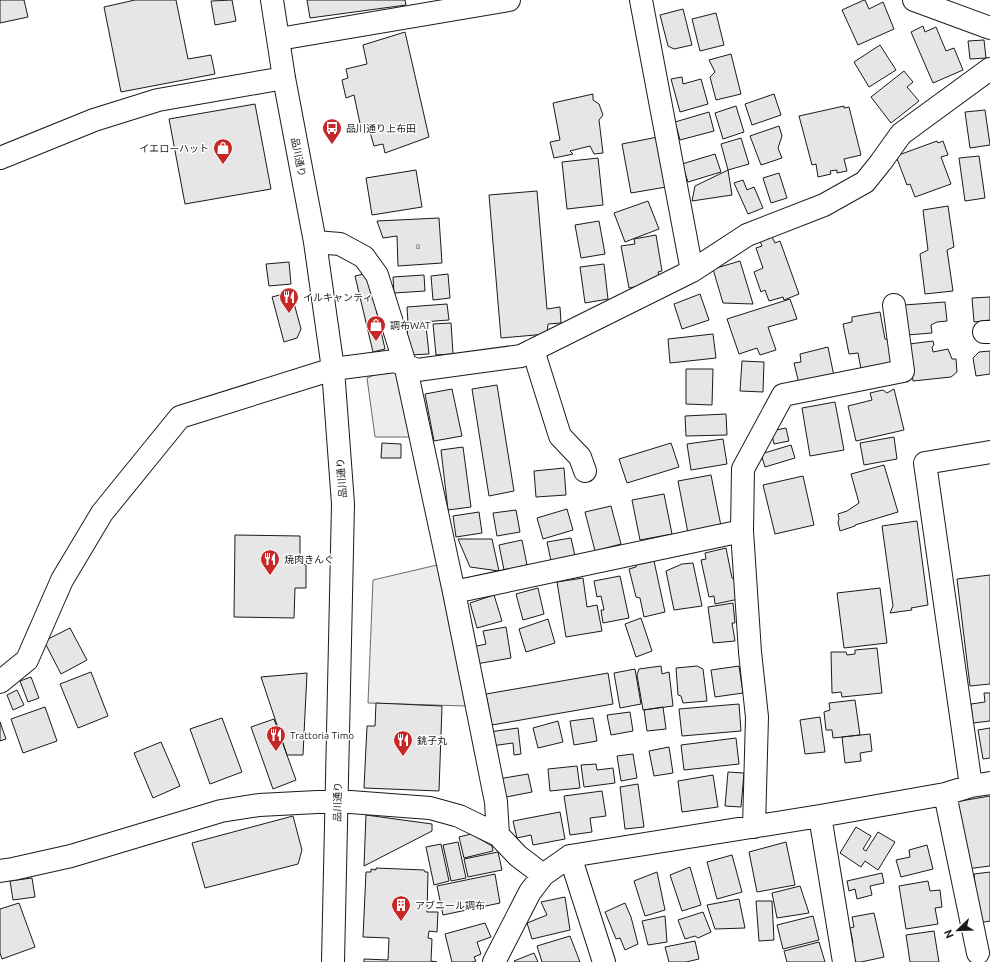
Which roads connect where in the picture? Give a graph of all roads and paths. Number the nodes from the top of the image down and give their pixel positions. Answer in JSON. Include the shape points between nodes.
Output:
{"nodes":[{"id":1,"x":272,"y":0,"type":"edge"},
{"id":2,"x":509,"y":0,"type":"edge"},
{"id":3,"x":641,"y":0,"type":"edge"},
{"id":4,"x":914,"y":0,"type":"edge"},
{"id":5,"x":990,"y":28,"type":"edge"},
{"id":6,"x":279,"y":39,"type":"junction"},
{"id":7,"x":990,"y":69,"type":"edge"},
{"id":8,"x":284,"y":78,"type":"junction"},
{"id":9,"x":0,"y":158,"type":"edge"},
{"id":10,"x":315,"y":242,"type":"junction"},
{"id":11,"x":692,"y":272,"type":"junction"},
{"id":12,"x":894,"y":305,"type":"dead end"},
{"id":13,"x":533,"y":350,"type":"junction"},
{"id":14,"x":405,"y":364,"type":"junction"},
{"id":15,"x":334,"y":370,"type":"junction"},
{"id":16,"x":990,"y":452,"type":"edge"},
{"id":17,"x":585,"y":470,"type":"dead end"},
{"id":18,"x":742,"y":531,"type":"junction"},
{"id":19,"x":454,"y":592,"type":"junction"},
{"id":20,"x":0,"y":682,"type":"edge"},
{"id":21,"x":980,"y":784,"type":"edge"},
{"id":22,"x":945,"y":794,"type":"junction"},
{"id":23,"x":337,"y":801,"type":"junction"},
{"id":24,"x":820,"y":816,"type":"junction"},
{"id":25,"x":754,"y":827,"type":"junction"},
{"id":26,"x":498,"y":835,"type":"junction"},
{"id":27,"x":570,"y":856,"type":"junction"},
{"id":28,"x":0,"y":870,"type":"edge"},
{"id":29,"x":543,"y":875,"type":"junction"},
{"id":30,"x":978,"y":953,"type":"dead end"},
{"id":31,"x":333,"y":962,"type":"edge"},
{"id":32,"x":494,"y":962,"type":"edge"},
{"id":33,"x":604,"y":962,"type":"edge"},
{"id":34,"x":844,"y":962,"type":"edge"}],
"edges":[{"from":1,"to":6,"type":"street","name":"品川通り"},
{"from":2,"to":6,"type":"street"},
{"from":3,"to":11,"type":"street"},
{"from":4,"to":5,"type":"street"},
{"from":6,"to":8,"type":"street","name":"品川通り"},
{"from":7,"to":11,"type":"street","via":[[901,134],[865,182],[824,205],[747,236]]},
{"from":8,"to":9,"type":"street","via":[[158,100],[94,120]]},
{"from":8,"to":10,"type":"street","name":"品川通り"},
{"from":10,"to":14,"type":"street","via":[[340,244],[364,257],[377,275]]},
{"from":10,"to":15,"type":"street","name":"品川通り"},
{"from":11,"to":13,"type":"street"},
{"from":12,"to":18,"type":"street","via":[[903,371],[783,395],[743,469]]},
{"from":13,"to":14,"type":"street","via":[[521,356],[417,370]]},
{"from":13,"to":17,"type":"street","via":[[560,436],[580,457]]},
{"from":14,"to":15,"type":"street","via":[[395,361]]},
{"from":14,"to":19,"type":"street"},
{"from":15,"to":20,"type":"street","via":[[180,418],[102,513],[62,580],[26,660]]},
{"from":15,"to":23,"type":"street","name":"品川通り","via":[[343,504]]},
{"from":16,"to":21,"type":"street","via":[[925,463]]},
{"from":18,"to":19,"type":"street"},
{"from":18,"to":25,"type":"street","via":[[757,718]]},
{"from":19,"to":26,"type":"street","via":[[496,802]]},
{"from":21,"to":22,"type":"street"},
{"from":22,"to":24,"type":"street"},
{"from":22,"to":30,"type":"street"},
{"from":23,"to":26,"type":"street","via":[[430,808],[459,816]]},
{"from":23,"to":28,"type":"street","via":[[259,805],[221,811],[71,856]]},
{"from":23,"to":31,"type":"street","name":"品川通り"},
{"from":24,"to":25,"type":"street"},
{"from":24,"to":34,"type":"street"},
{"from":25,"to":27,"type":"street"},
{"from":26,"to":29,"type":"street","via":[[518,856]]},
{"from":27,"to":29,"type":"street"},
{"from":27,"to":33,"type":"street"},
{"from":29,"to":32,"type":"street","via":[[530,892]]}]}
